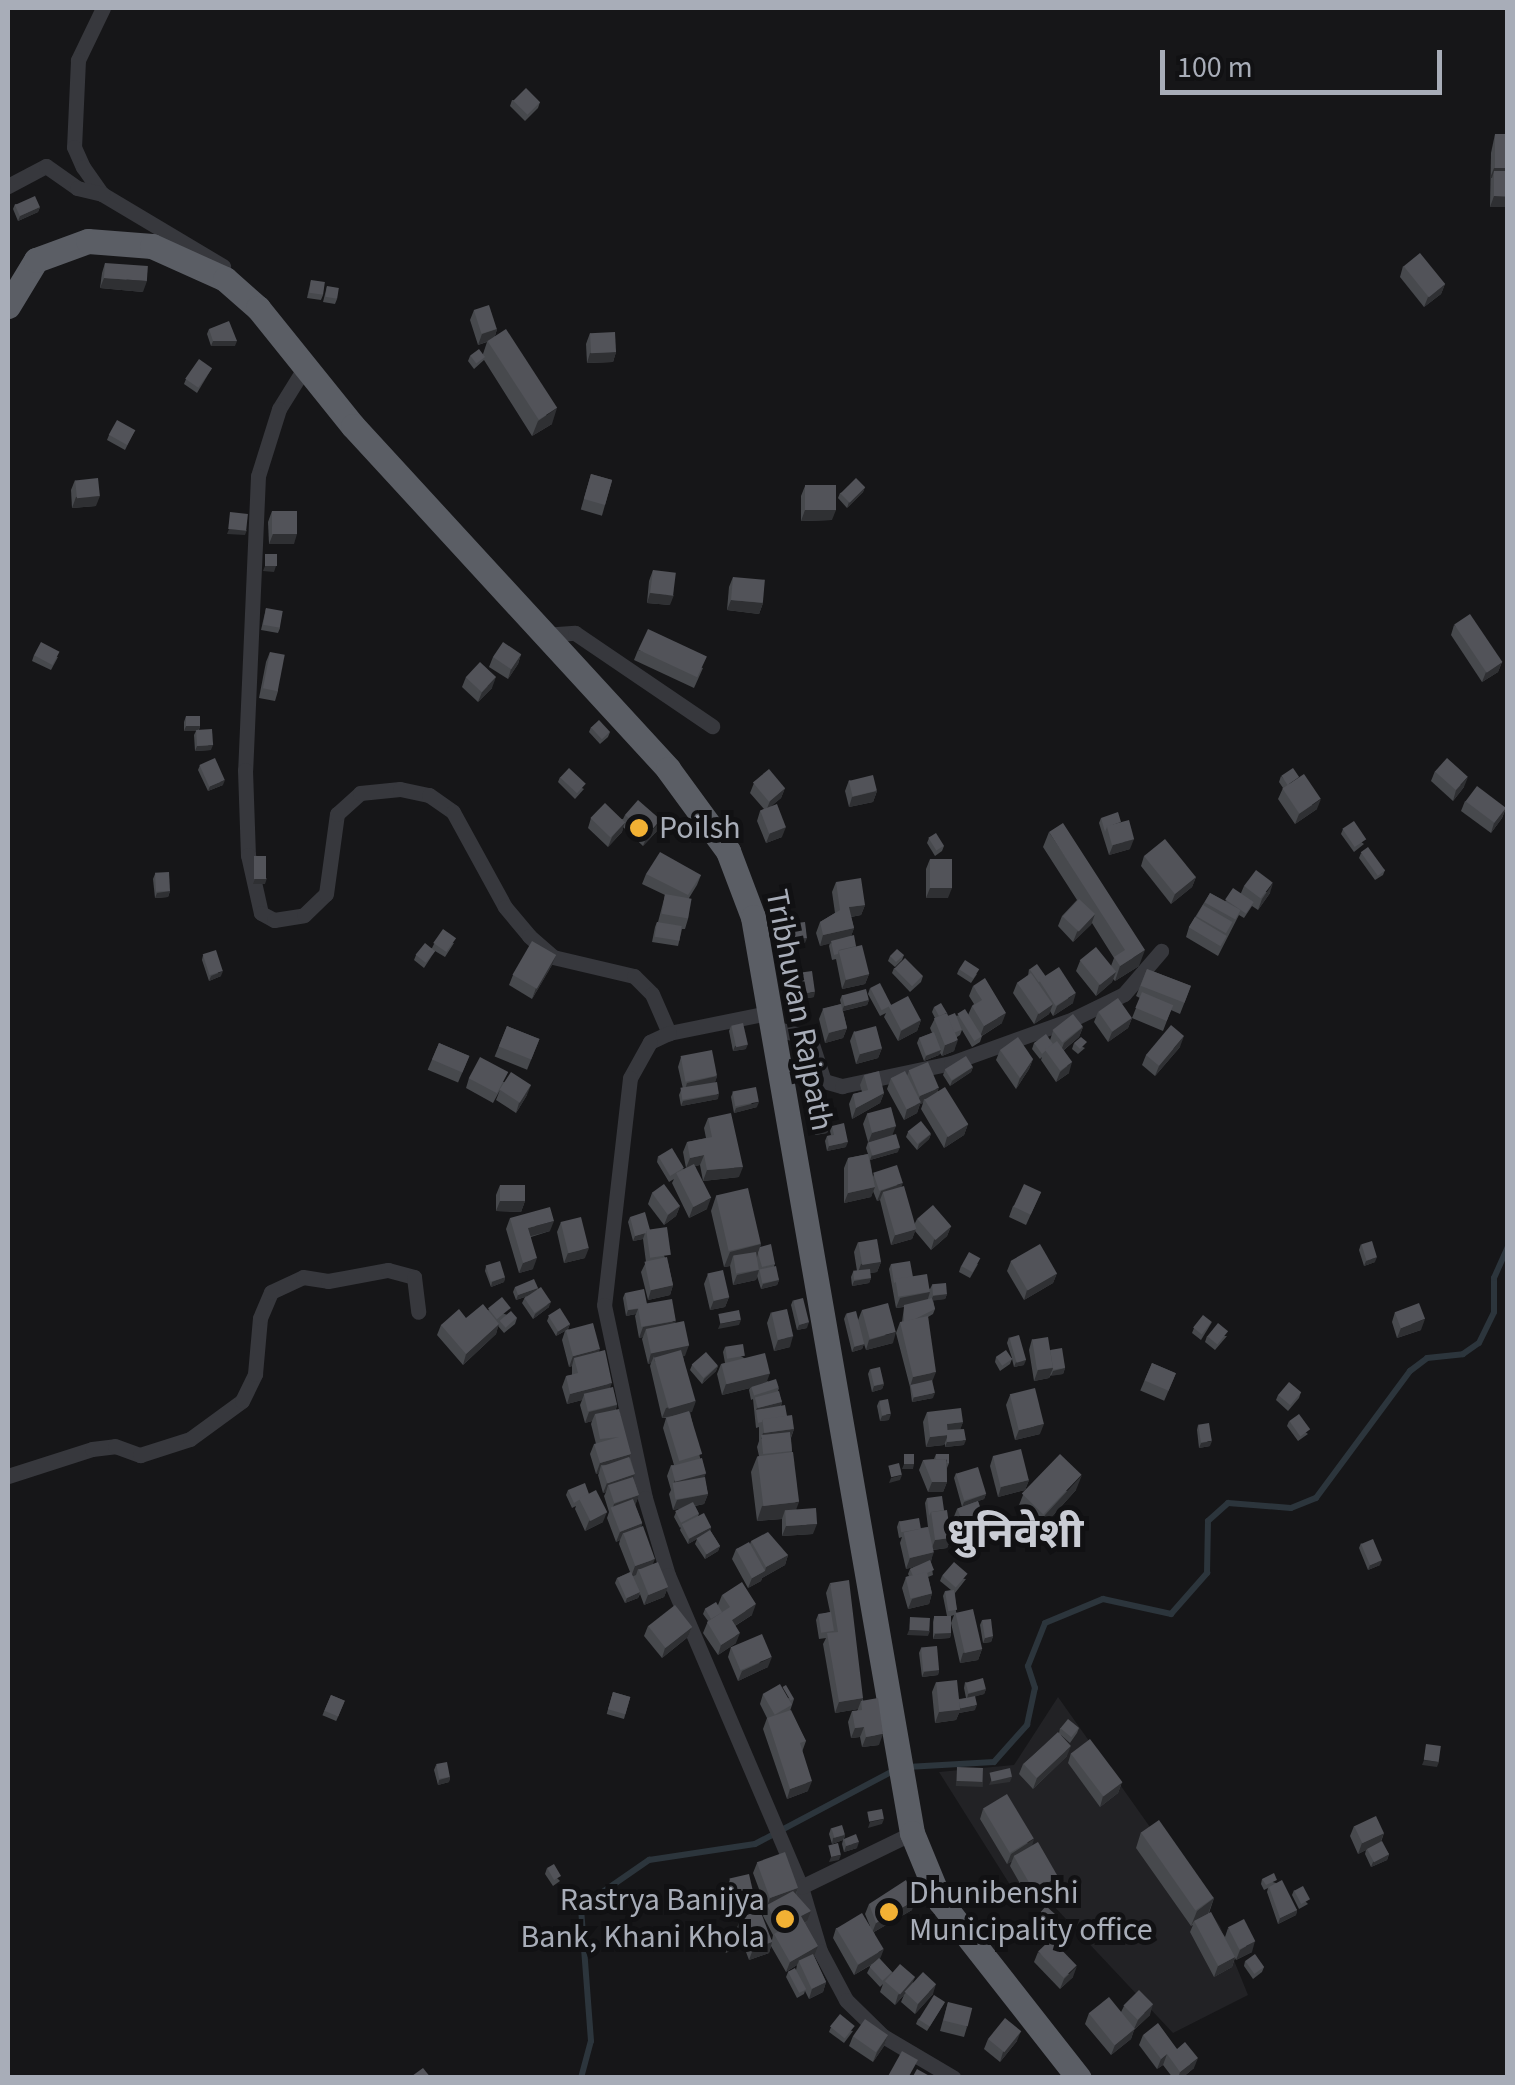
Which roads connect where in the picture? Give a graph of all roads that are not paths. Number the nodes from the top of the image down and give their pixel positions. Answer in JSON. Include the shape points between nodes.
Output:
{"nodes":[{"id":1,"x":103,"y":8,"type":"edge"},
{"id":2,"x":8,"y":186,"type":"edge"},
{"id":3,"x":102,"y":194,"type":"junction"},
{"id":4,"x":8,"y":306,"type":"edge"},
{"id":5,"x":258,"y":308,"type":"junction"},
{"id":6,"x":305,"y":368,"type":"junction"},
{"id":7,"x":543,"y":635,"type":"junction"},
{"id":8,"x":712,"y":726,"type":"dead end"},
{"id":9,"x":1160,"y":950,"type":"dead end"},
{"id":10,"x":770,"y":1020,"type":"junction"},
{"id":11,"x":670,"y":1033,"type":"junction"},
{"id":12,"x":418,"y":1312,"type":"dead end"},
{"id":13,"x":8,"y":1476,"type":"edge"},
{"id":14,"x":912,"y":1833,"type":"junction"},
{"id":15,"x":801,"y":1887,"type":"junction"},
{"id":16,"x":954,"y":2078,"type":"edge"},
{"id":17,"x":1078,"y":2078,"type":"edge"}],
"edges":[{"from":1,"to":3,"type":"street","via":[[78,60],[74,147]]},
{"from":2,"to":3,"type":"street","via":[[46,166],[77,188]]},
{"from":3,"to":5,"type":"street","via":[[228,269]]},
{"from":4,"to":5,"type":"highway","name":"Tribhuvan Rajpath","via":[[22,276],[45,254],[108,240],[198,262]]},
{"from":5,"to":6,"type":"highway","name":"Tribhuvan Rajpath"},
{"from":6,"to":7,"type":"highway","name":"Tribhuvan Rajpath"},
{"from":6,"to":11,"type":"street","via":[[279,409],[258,476],[245,770],[247,847],[260,913],[289,920],[326,894],[337,814],[360,792],[430,795],[453,812],[504,908],[529,936],[553,957],[634,976],[652,994]]},
{"from":7,"to":8,"type":"street","via":[[576,632]]},
{"from":7,"to":10,"type":"highway","name":"Tribhuvan Rajpath","via":[[668,769],[728,851],[753,917]]},
{"from":9,"to":10,"type":"street","via":[[1124,994],[1073,1019],[951,1063],[842,1086],[824,1081],[810,1038]]},
{"from":10,"to":11,"type":"street"},
{"from":10,"to":14,"type":"highway","name":"Tribhuvan Rajpath"},
{"from":11,"to":15,"type":"street","via":[[650,1042],[630,1078],[604,1305],[625,1421],[668,1575]]},
{"from":12,"to":13,"type":"street","via":[[414,1276],[388,1270],[328,1281],[304,1277],[270,1292],[242,1401],[190,1439],[140,1456],[115,1446],[92,1449]]},
{"from":14,"to":15,"type":"street"},
{"from":14,"to":17,"type":"highway","name":"Tribhuvan Rajpath","via":[[940,1901]]},
{"from":15,"to":16,"type":"street","via":[[820,1952],[846,2000],[884,2036]]}]}
